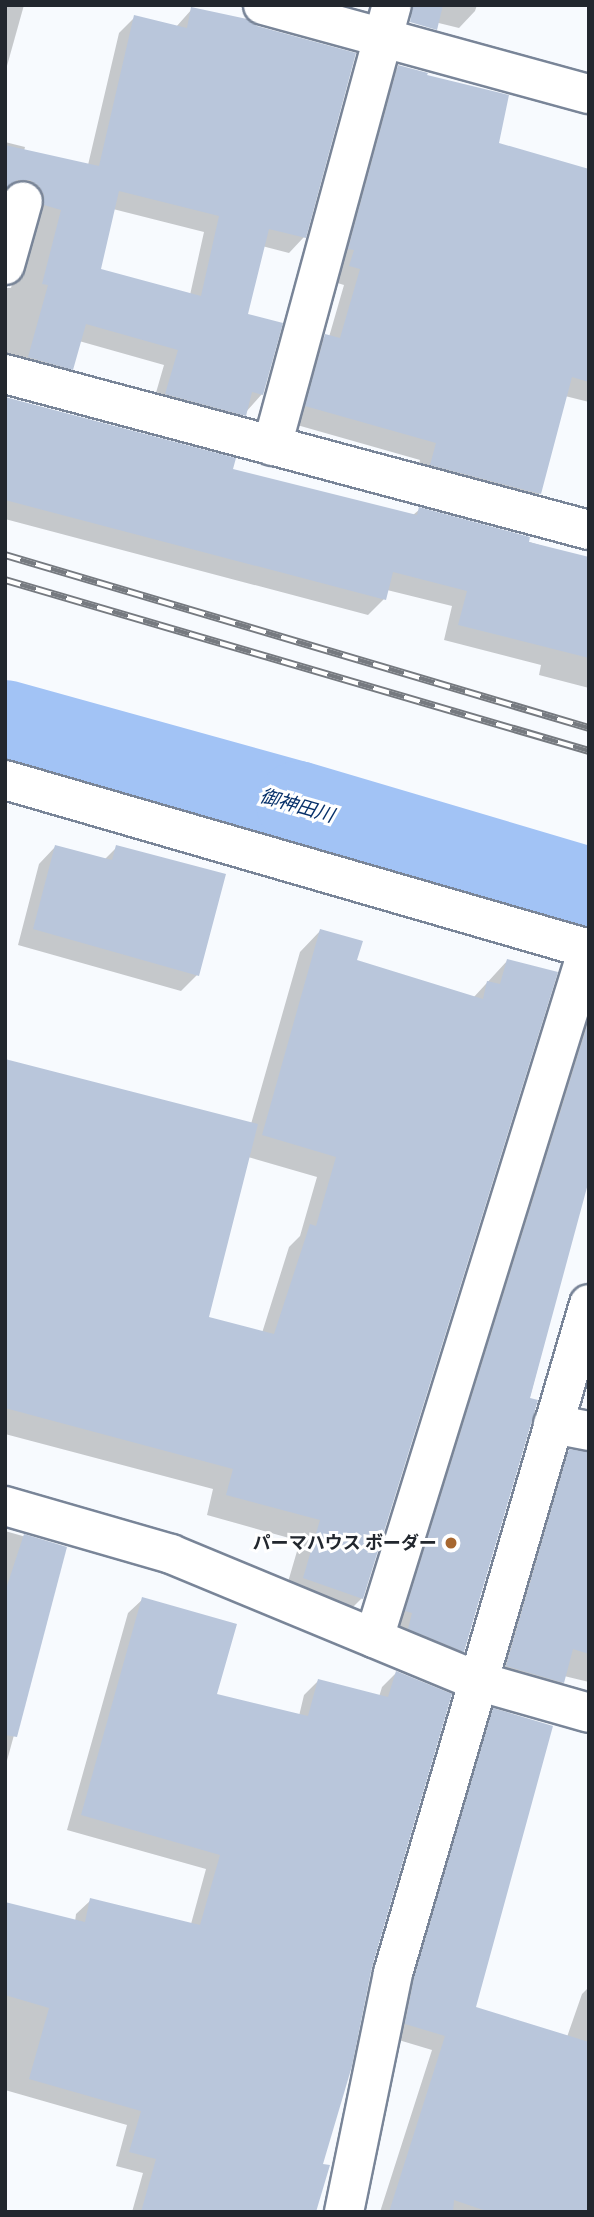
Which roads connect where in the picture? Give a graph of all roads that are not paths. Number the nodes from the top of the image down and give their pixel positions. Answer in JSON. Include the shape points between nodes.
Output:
{"nodes":[{"id":1,"x":263,"y":5,"type":"edge"},
{"id":2,"x":387,"y":22,"type":"edge"},
{"id":3,"x":589,"y":94,"type":"edge"},
{"id":4,"x":23,"y":201,"type":"dead end"},
{"id":5,"x":5,"y":265,"type":"edge"},
{"id":6,"x":5,"y":373,"type":"edge"},
{"id":7,"x":272,"y":446,"type":"junction"},
{"id":8,"x":589,"y":530,"type":"edge"},
{"id":9,"x":5,"y":780,"type":"edge"},
{"id":10,"x":588,"y":949,"type":"edge"},
{"id":11,"x":589,"y":1304,"type":"edge"},
{"id":12,"x":571,"y":1428,"type":"edge"},
{"id":13,"x":8,"y":1516,"type":"edge"},
{"id":14,"x":374,"y":1638,"type":"junction"},
{"id":15,"x":477,"y":1681,"type":"junction"},
{"id":16,"x":589,"y":1713,"type":"edge"},
{"id":17,"x":344,"y":2212,"type":"edge"}],
"edges":[{"from":1,"to":2,"type":"street"},
{"from":2,"to":3,"type":"street"},
{"from":2,"to":7,"type":"street"},
{"from":4,"to":5,"type":"street"},
{"from":6,"to":7,"type":"street"},
{"from":7,"to":8,"type":"street"},
{"from":9,"to":10,"type":"street"},
{"from":10,"to":14,"type":"street"},
{"from":11,"to":12,"type":"street"},
{"from":12,"to":15,"type":"street"},
{"from":13,"to":14,"type":"street","via":[[171,1554]]},
{"from":14,"to":15,"type":"street"},
{"from":15,"to":16,"type":"street"},
{"from":15,"to":17,"type":"street","via":[[393,1973]]}]}
